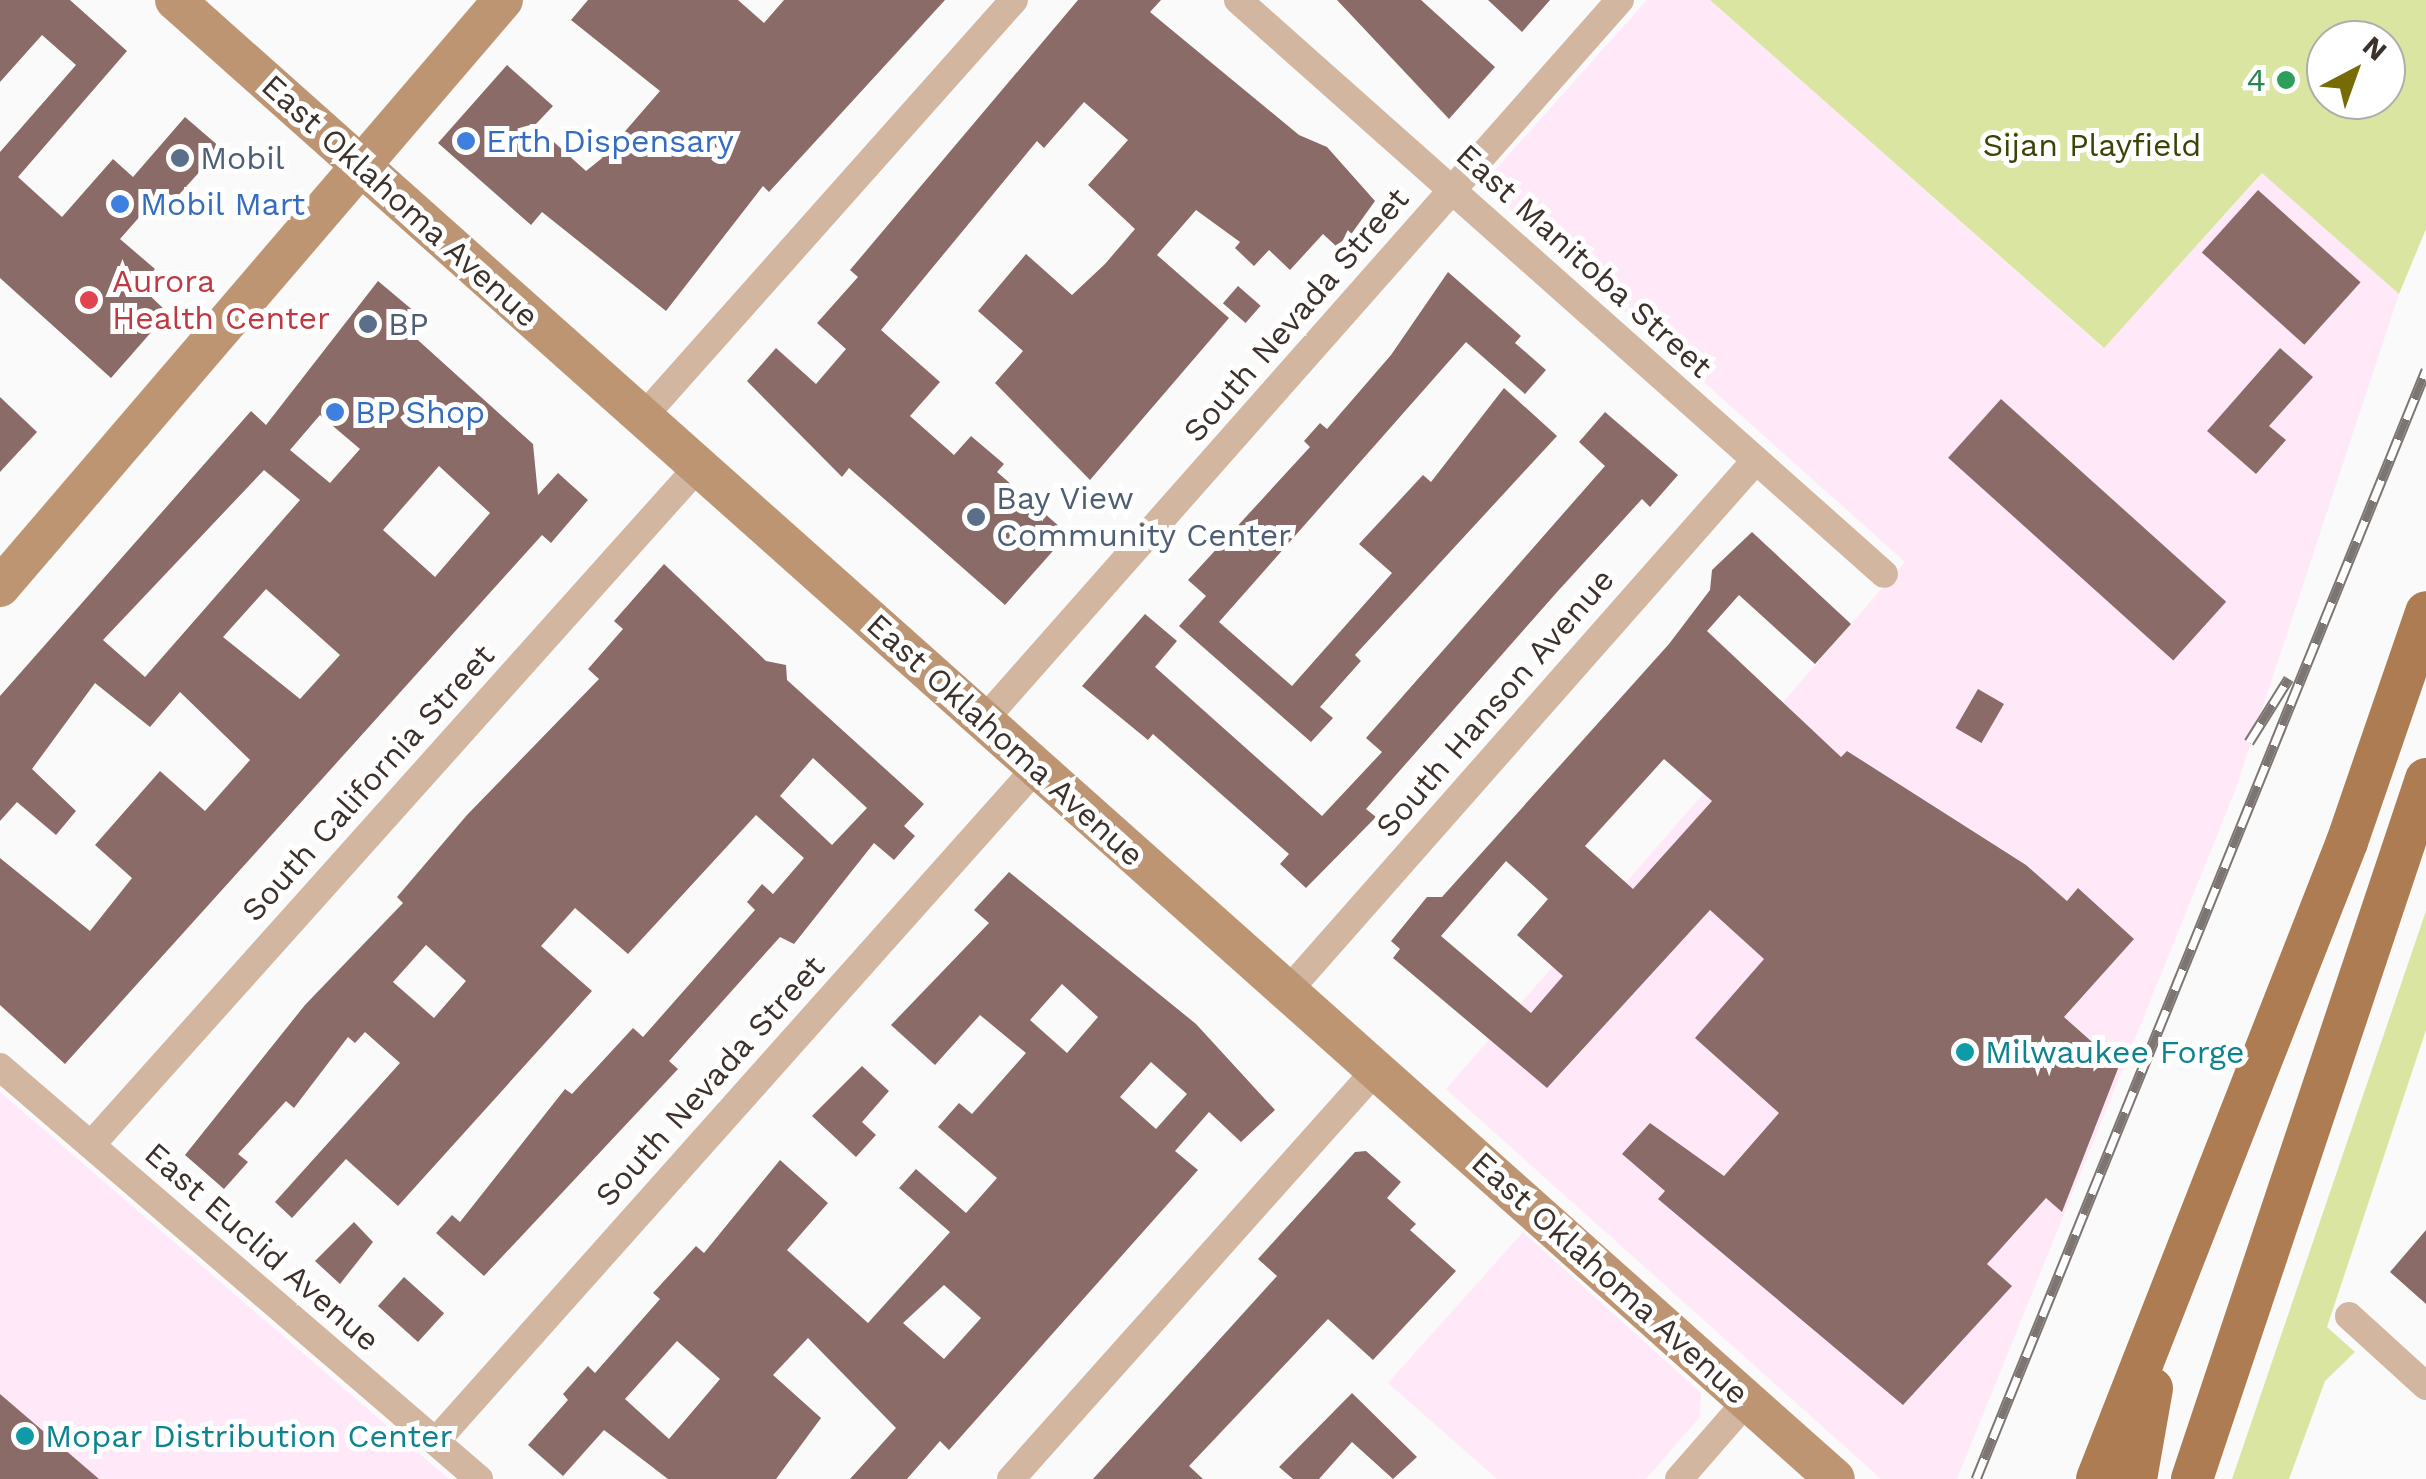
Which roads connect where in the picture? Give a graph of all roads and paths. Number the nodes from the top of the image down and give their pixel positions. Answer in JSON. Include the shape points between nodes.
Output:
{"nodes":[{"id":1,"x":175,"y":0,"type":"edge"},
{"id":2,"x":503,"y":0,"type":"edge"},
{"id":3,"x":1014,"y":0,"type":"edge"},
{"id":4,"x":1238,"y":0,"type":"edge"},
{"id":5,"x":1620,"y":0,"type":"edge"},
{"id":6,"x":360,"y":166,"type":"junction"},
{"id":7,"x":1452,"y":190,"type":"junction"},
{"id":8,"x":643,"y":418,"type":"junction"},
{"id":9,"x":1756,"y":460,"type":"junction"},
{"id":10,"x":698,"y":466,"type":"junction"},
{"id":11,"x":1884,"y":574,"type":"dead end"},
{"id":12,"x":0,"y":587,"type":"edge"},
{"id":13,"x":2426,"y":612,"type":"edge"},
{"id":14,"x":983,"y":720,"type":"junction"},
{"id":15,"x":1036,"y":768,"type":"junction"},
{"id":16,"x":2426,"y":779,"type":"edge"},
{"id":17,"x":1288,"y":992,"type":"junction"},
{"id":18,"x":0,"y":1067,"type":"edge"},
{"id":19,"x":1376,"y":1070,"type":"junction"},
{"id":20,"x":90,"y":1145,"type":"junction"},
{"id":21,"x":2251,"y":1306,"type":"junction"},
{"id":22,"x":2349,"y":1316,"type":"dead end"},
{"id":23,"x":2160,"y":1328,"type":"junction"},
{"id":24,"x":2426,"y":1386,"type":"edge"},
{"id":25,"x":1748,"y":1401,"type":"junction"},
{"id":26,"x":436,"y":1442,"type":"junction"},
{"id":27,"x":479,"y":1479,"type":"edge"},
{"id":28,"x":1011,"y":1479,"type":"edge"},
{"id":29,"x":1678,"y":1479,"type":"edge"},
{"id":30,"x":1834,"y":1479,"type":"edge"},
{"id":31,"x":2097,"y":1479,"type":"edge"},
{"id":32,"x":2136,"y":1479,"type":"edge"},
{"id":33,"x":2192,"y":1479,"type":"edge"},
{"id":34,"x":2220,"y":1479,"type":"edge"}],
"edges":[{"from":1,"to":6,"type":"main road","name":"East Oklahoma Avenue"},
{"from":2,"to":6,"type":"main road"},
{"from":3,"to":8,"type":"street"},
{"from":4,"to":7,"type":"street","name":"East Manitoba Street"},
{"from":5,"to":7,"type":"street","name":"South Nevada Street"},
{"from":6,"to":8,"type":"main road","name":"East Oklahoma Avenue"},
{"from":6,"to":12,"type":"main road"},
{"from":7,"to":9,"type":"street","name":"East Manitoba Street"},
{"from":7,"to":14,"type":"street","name":"South Nevada Street"},
{"from":8,"to":10,"type":"main road","name":"East Oklahoma Avenue"},
{"from":9,"to":11,"type":"street","name":"East Manitoba Street"},
{"from":9,"to":17,"type":"street","name":"South Hanson Avenue"},
{"from":10,"to":14,"type":"main road","name":"East Oklahoma Avenue"},
{"from":10,"to":20,"type":"street","name":"South California Street"},
{"from":13,"to":23,"type":"main road"},
{"from":14,"to":15,"type":"main road","name":"East Oklahoma Avenue"},
{"from":15,"to":17,"type":"main road","name":"East Oklahoma Avenue"},
{"from":15,"to":26,"type":"street","name":"South Nevada Street"},
{"from":16,"to":21,"type":"main road"},
{"from":17,"to":19,"type":"main road","name":"East Oklahoma Avenue"},
{"from":18,"to":20,"type":"street","name":"East Euclid Avenue"},
{"from":19,"to":25,"type":"main road","name":"East Oklahoma Avenue"},
{"from":19,"to":28,"type":"street"},
{"from":20,"to":26,"type":"street","name":"East Euclid Avenue"},
{"from":21,"to":33,"type":"main road"},
{"from":21,"to":34,"type":"main road"},
{"from":22,"to":24,"type":"street"},
{"from":23,"to":31,"type":"main road"},
{"from":23,"to":32,"type":"main road"},
{"from":25,"to":29,"type":"street"},
{"from":25,"to":30,"type":"main road","name":"East Oklahoma Avenue"},
{"from":26,"to":27,"type":"street","name":"East Euclid Avenue"}]}
